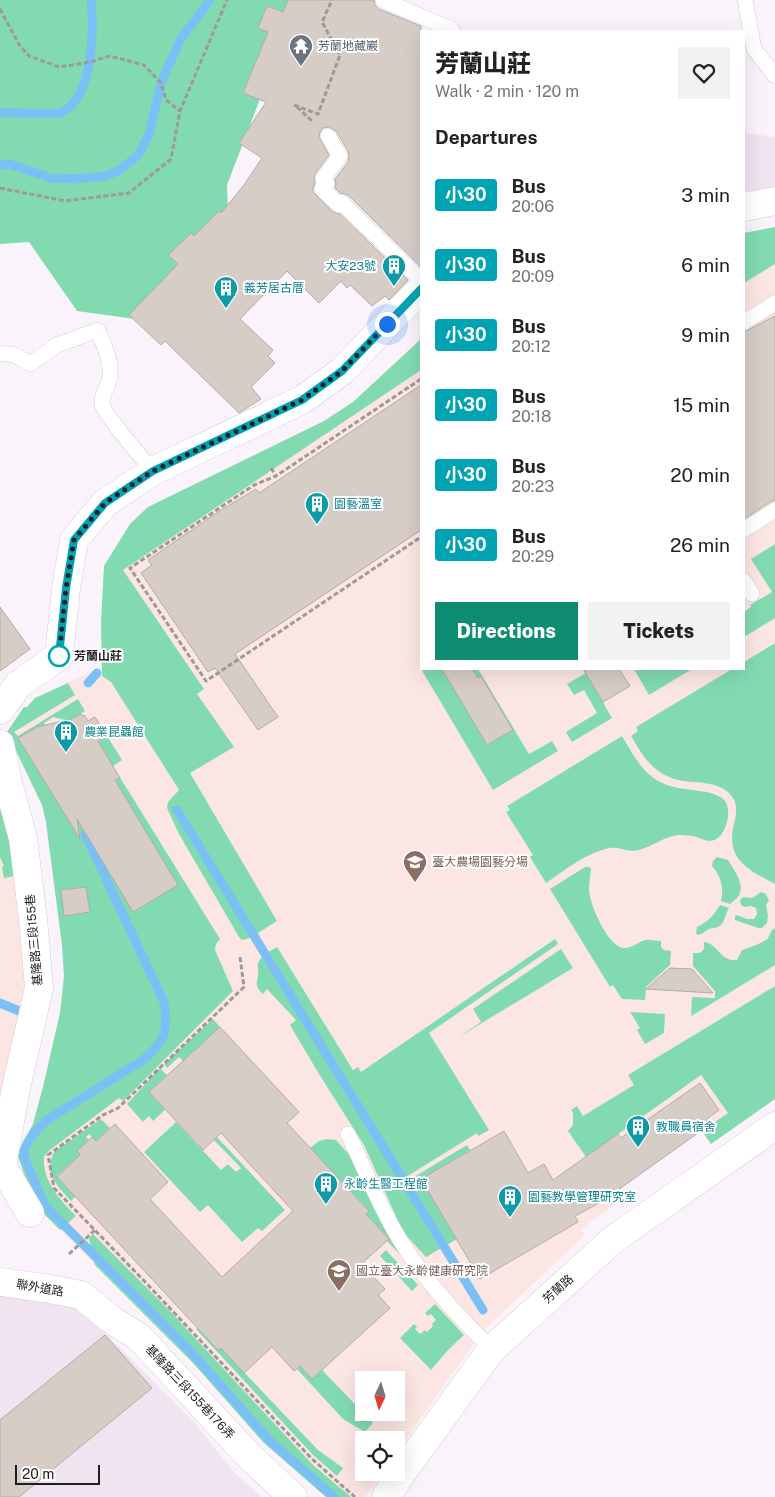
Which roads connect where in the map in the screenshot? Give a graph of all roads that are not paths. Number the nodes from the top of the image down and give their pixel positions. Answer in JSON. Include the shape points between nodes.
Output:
{"nodes":[{"id":1,"x":383,"y":0,"type":"edge"},
{"id":2,"x":745,"y":0,"type":"edge"},
{"id":3,"x":452,"y":30,"type":"edge"},
{"id":4,"x":775,"y":76,"type":"edge"},
{"id":5,"x":328,"y":136,"type":"dead end"},
{"id":6,"x":775,"y":201,"type":"edge"},
{"id":7,"x":745,"y":207,"type":"edge"},
{"id":8,"x":420,"y":279,"type":"edge"},
{"id":9,"x":420,"y":290,"type":"edge"},
{"id":10,"x":775,"y":303,"type":"edge"},
{"id":11,"x":745,"y":321,"type":"edge"},
{"id":12,"x":0,"y":353,"type":"edge"},
{"id":13,"x":153,"y":471,"type":"junction"},
{"id":14,"x":775,"y":510,"type":"edge"},
{"id":15,"x":745,"y":529,"type":"edge"},
{"id":16,"x":0,"y":710,"type":"edge"},
{"id":17,"x":0,"y":744,"type":"edge"},
{"id":18,"x":775,"y":1126,"type":"edge"},
{"id":19,"x":348,"y":1134,"type":"dead end"},
{"id":20,"x":1,"y":1165,"type":"edge"},
{"id":21,"x":30,"y":1213,"type":"dead end"},
{"id":22,"x":0,"y":1282,"type":"edge"},
{"id":23,"x":81,"y":1295,"type":"joint"},
{"id":24,"x":492,"y":1349,"type":"junction"},
{"id":25,"x":293,"y":1497,"type":"edge"},
{"id":26,"x":386,"y":1497,"type":"edge"}],
"edges":[{"from":1,"to":3,"type":"lane"},
{"from":2,"to":4,"type":"lane","via":[[754,49]]},
{"from":5,"to":8,"type":"lane","via":[[340,156],[323,179],[327,183],[322,189],[339,205],[341,202]]},
{"from":6,"to":7,"type":"street"},
{"from":9,"to":13,"type":"street","via":[[342,371],[302,400]]},
{"from":10,"to":11,"type":"lane"},
{"from":12,"to":13,"type":"lane","via":[[15,355],[30,364],[57,345],[98,330],[111,365],[102,405]]},
{"from":13,"to":16,"type":"street","via":[[105,503],[74,540],[59,656],[18,685]]},
{"from":14,"to":15,"type":"lane"},
{"from":17,"to":20,"type":"street","name":"基隆路三段155巷","via":[[23,838],[39,988]]},
{"from":18,"to":24,"type":"street","name":"芳蘭路","via":[[614,1239]]},
{"from":19,"to":24,"type":"lane","via":[[393,1227],[421,1272]]},
{"from":20,"to":21,"type":"street"},
{"from":22,"to":23,"type":"street","name":"聯外道路"},
{"from":23,"to":25,"type":"street","name":"基隆路三段155巷176弄","via":[[139,1337],[247,1454]]},
{"from":24,"to":26,"type":"street","name":"芳蘭路"}]}
